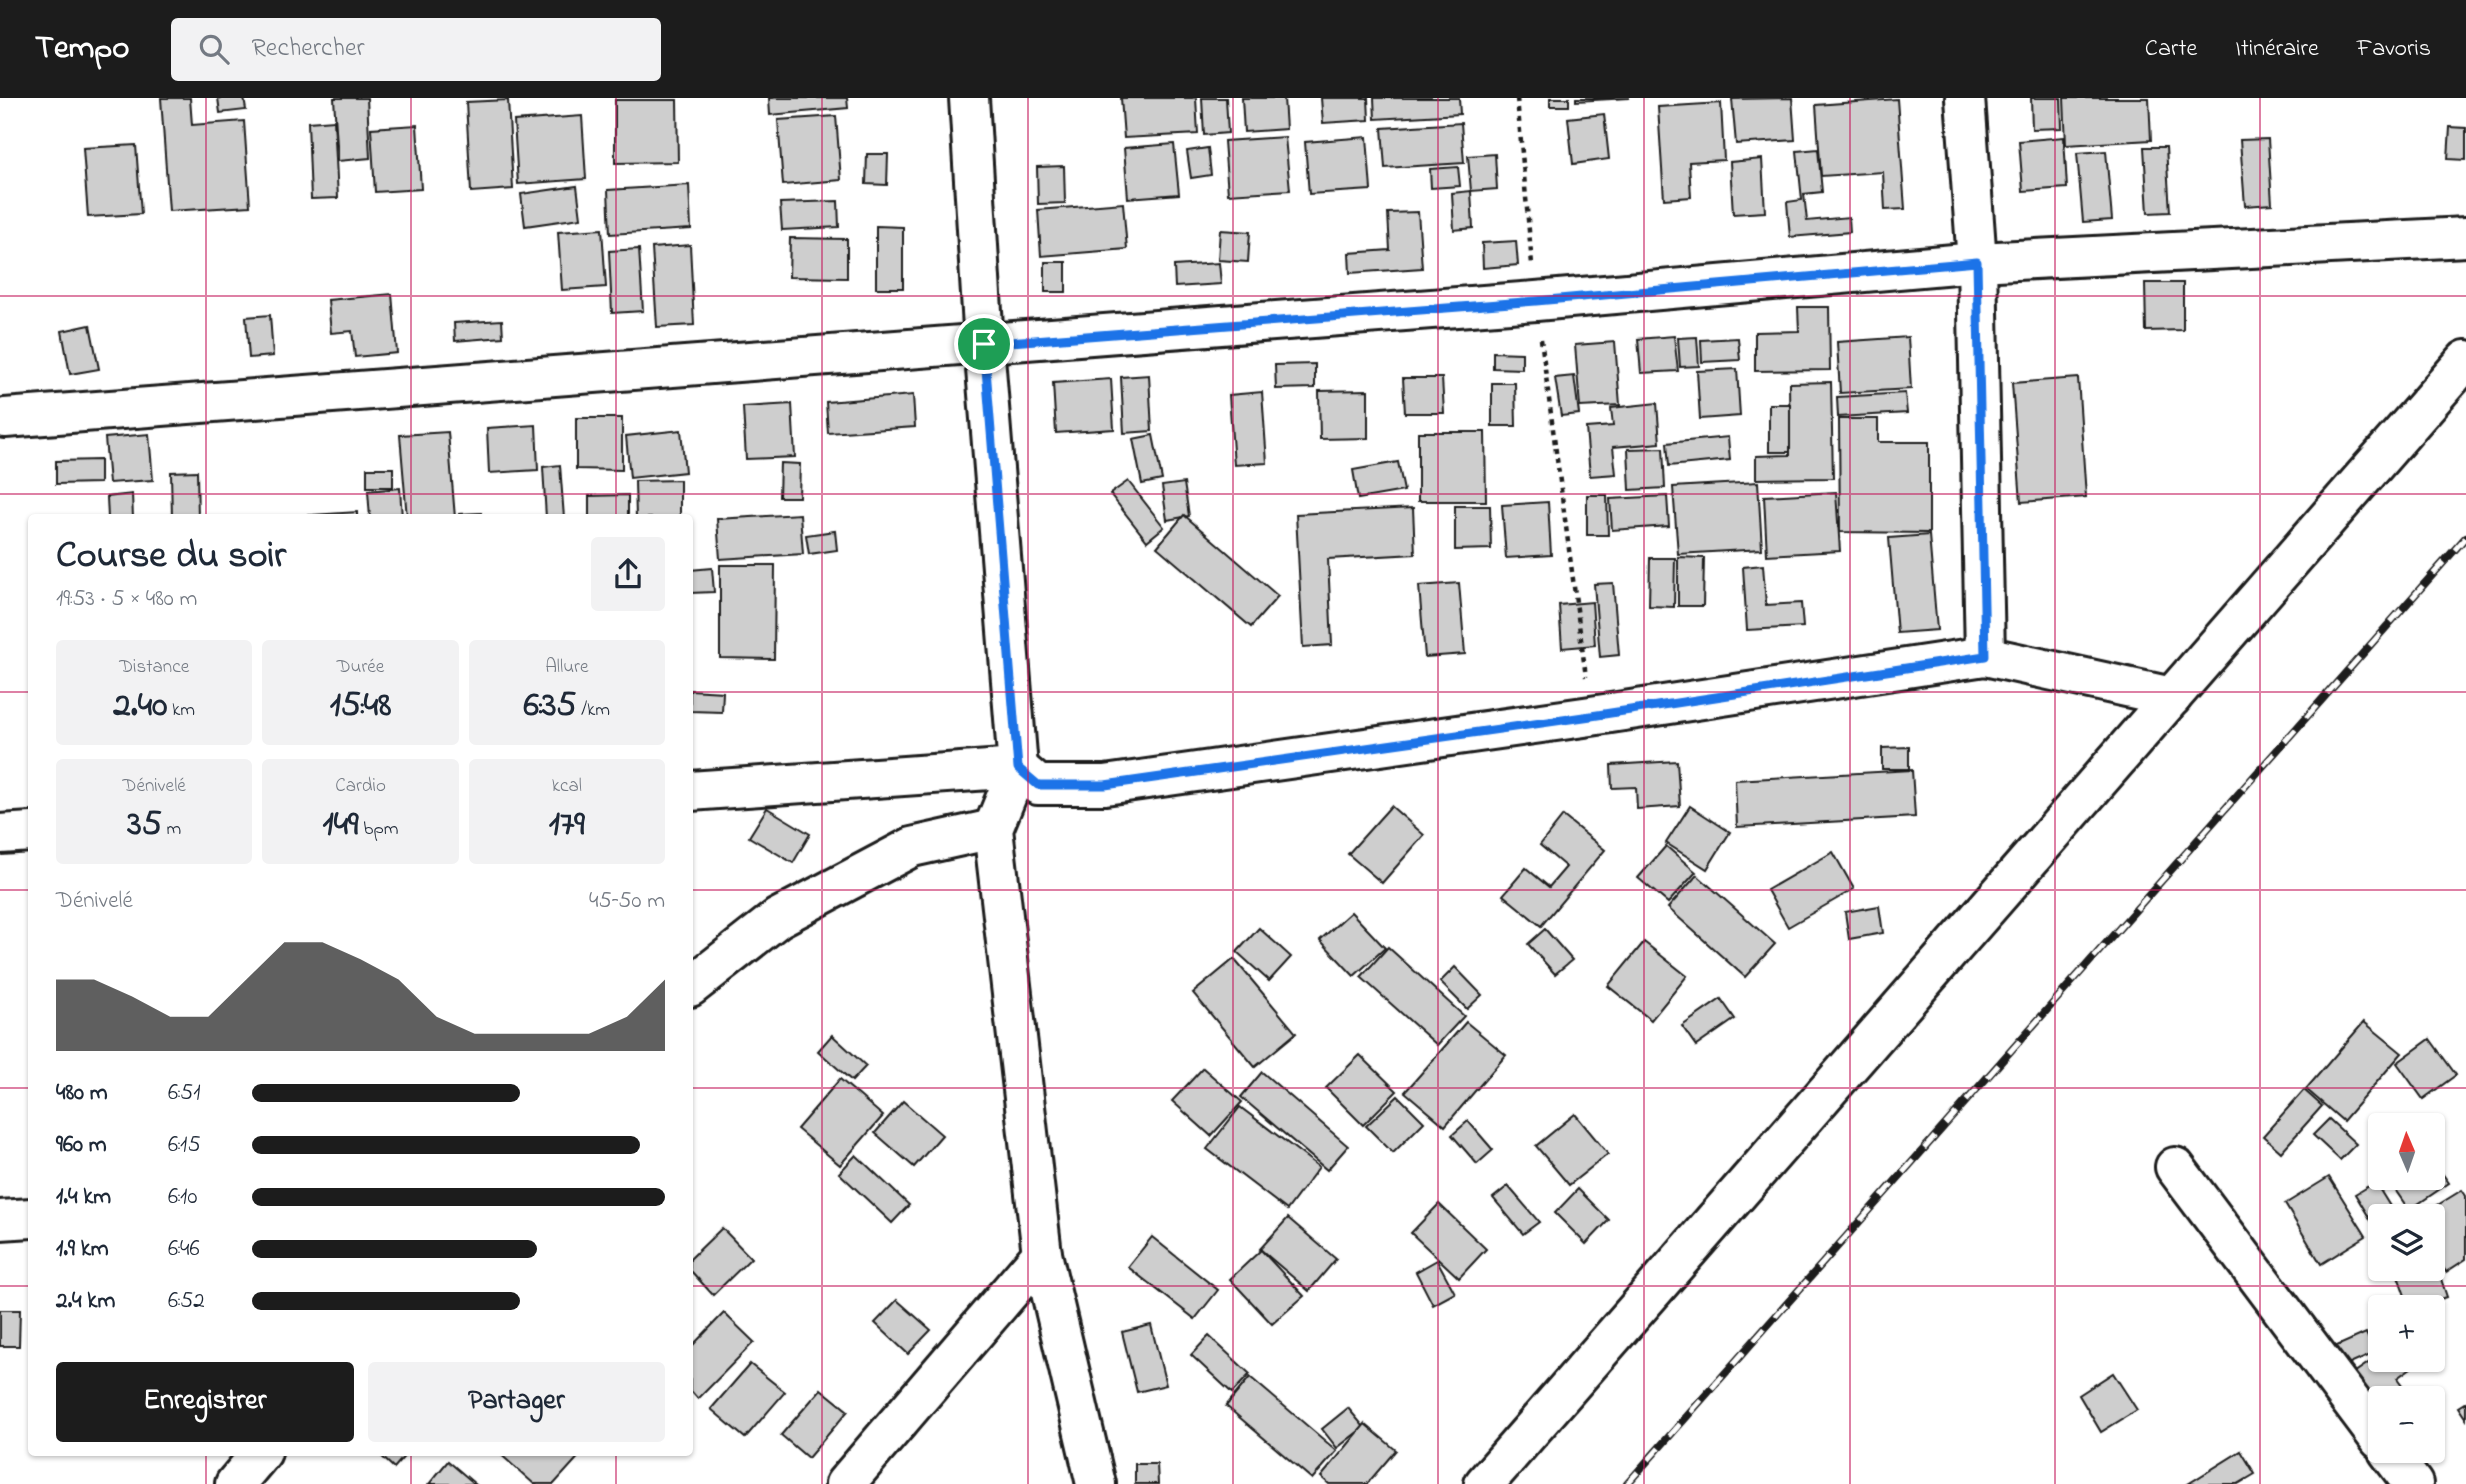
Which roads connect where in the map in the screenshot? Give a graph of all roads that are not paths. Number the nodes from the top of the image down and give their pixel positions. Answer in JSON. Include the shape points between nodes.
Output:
{"nodes":[{"id":1,"x":969,"y":98,"type":"edge"},
{"id":2,"x":1965,"y":98,"type":"edge"},
{"id":3,"x":2466,"y":237,"type":"edge"},
{"id":4,"x":1977,"y":262,"type":"junction"},
{"id":5,"x":984,"y":344,"type":"junction"},
{"id":6,"x":2466,"y":360,"type":"edge"},
{"id":7,"x":5,"y":418,"type":"dead end"},
{"id":8,"x":1985,"y":656,"type":"junction"},
{"id":9,"x":2172,"y":697,"type":"junction"},
{"id":10,"x":1018,"y":768,"type":"junction"},
{"id":11,"x":693,"y":791,"type":"edge"},
{"id":12,"x":993,"y":829,"type":"junction"},
{"id":13,"x":28,"y":832,"type":"edge"},
{"id":14,"x":0,"y":834,"type":"edge"},
{"id":15,"x":693,"y":985,"type":"edge"},
{"id":16,"x":2175,"y":1167,"type":"dead end"},
{"id":17,"x":28,"y":1218,"type":"edge"},
{"id":18,"x":0,"y":1220,"type":"edge"},
{"id":19,"x":1042,"y":1254,"type":"junction"},
{"id":20,"x":2368,"y":1424,"type":"edge"},
{"id":21,"x":259,"y":1456,"type":"edge"},
{"id":22,"x":2397,"y":1463,"type":"edge"},
{"id":23,"x":235,"y":1484,"type":"edge"},
{"id":24,"x":845,"y":1484,"type":"edge"},
{"id":25,"x":1097,"y":1484,"type":"edge"},
{"id":26,"x":1484,"y":1484,"type":"edge"},
{"id":27,"x":2413,"y":1484,"type":"edge"}],
"edges":[{"from":1,"to":5,"type":"street"},
{"from":2,"to":4,"type":"street"},
{"from":3,"to":4,"type":"street"},
{"from":4,"to":5,"type":"street"},
{"from":4,"to":8,"type":"street"},
{"from":5,"to":7,"type":"street"},
{"from":5,"to":10,"type":"street"},
{"from":6,"to":9,"type":"street"},
{"from":8,"to":9,"type":"street"},
{"from":8,"to":10,"type":"street","via":[[1105,785],[1038,785]]},
{"from":9,"to":26,"type":"street"},
{"from":10,"to":11,"type":"street"},
{"from":10,"to":12,"type":"street"},
{"from":12,"to":15,"type":"street","via":[[912,847],[778,918]]},
{"from":12,"to":19,"type":"street"},
{"from":13,"to":14,"type":"street"},
{"from":16,"to":20,"type":"street"},
{"from":17,"to":18,"type":"street"},
{"from":19,"to":24,"type":"street"},
{"from":19,"to":25,"type":"street"},
{"from":21,"to":23,"type":"street"},
{"from":22,"to":27,"type":"street"}]}
